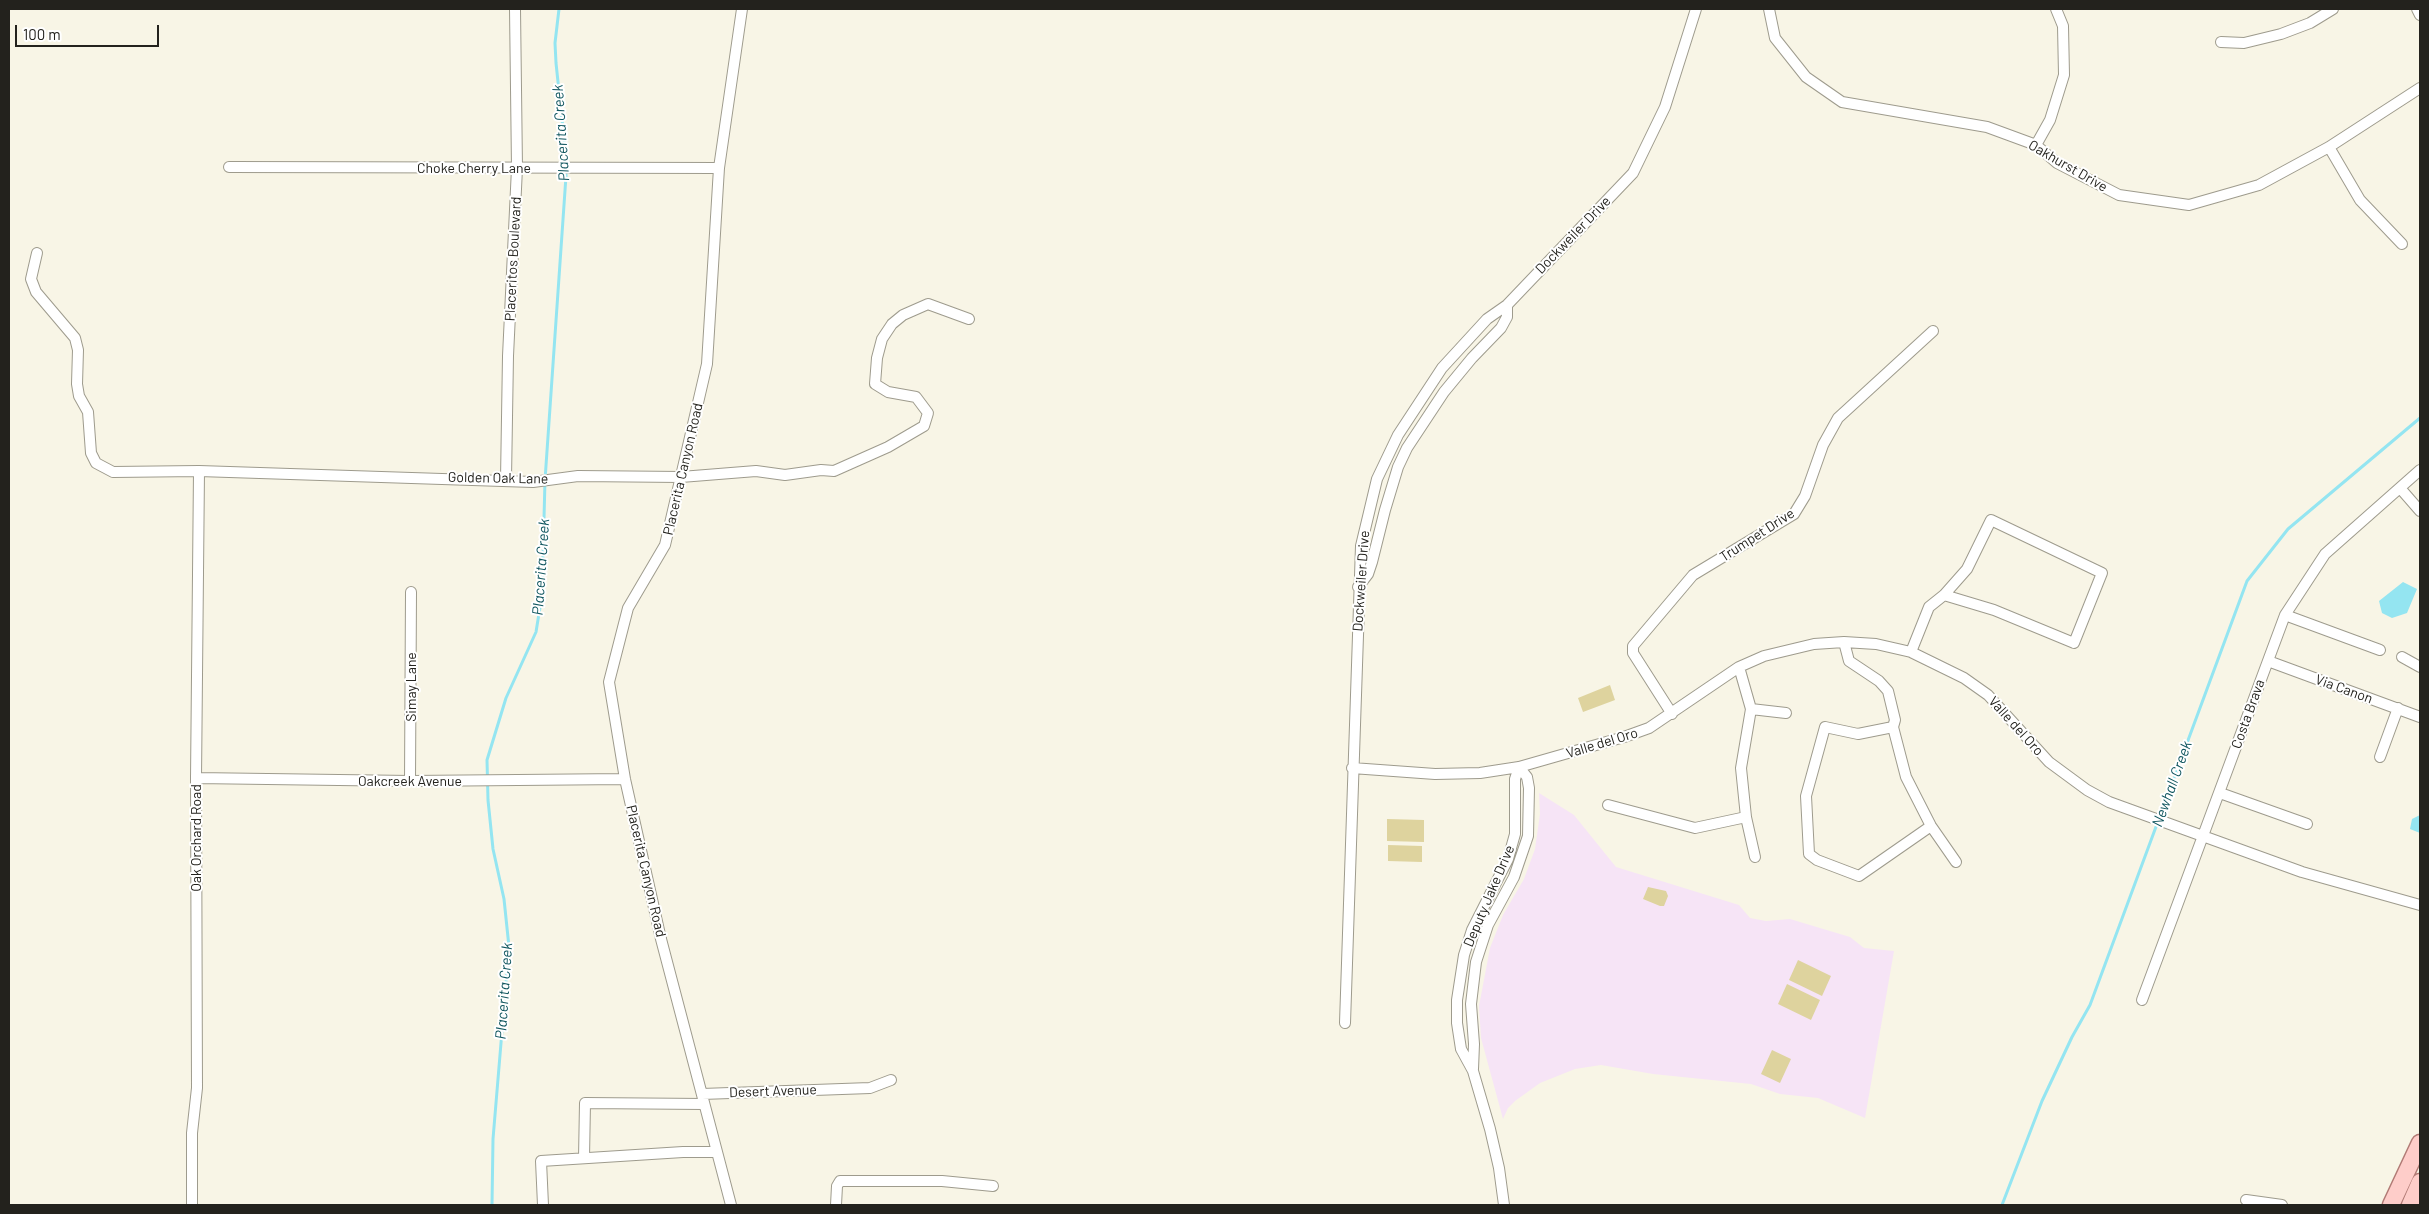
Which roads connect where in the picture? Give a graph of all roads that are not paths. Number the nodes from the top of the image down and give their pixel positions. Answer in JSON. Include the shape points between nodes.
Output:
{"nodes":[{"id":1,"x":516,"y":9,"type":"edge"},
{"id":2,"x":742,"y":9,"type":"edge"},
{"id":3,"x":1696,"y":9,"type":"edge"},
{"id":4,"x":1770,"y":9,"type":"edge"},
{"id":5,"x":2056,"y":9,"type":"edge"},
{"id":6,"x":2333,"y":9,"type":"edge"},
{"id":7,"x":2417,"y":9,"type":"edge"},
{"id":8,"x":2420,"y":15,"type":"edge"},
{"id":9,"x":2221,"y":42,"type":"dead end"},
{"id":10,"x":2420,"y":88,"type":"edge"},
{"id":11,"x":2036,"y":145,"type":"junction"},
{"id":12,"x":2329,"y":147,"type":"junction"},
{"id":13,"x":228,"y":167,"type":"dead end"},
{"id":14,"x":517,"y":168,"type":"junction"},
{"id":15,"x":719,"y":168,"type":"junction"},
{"id":16,"x":2402,"y":244,"type":"dead end"},
{"id":17,"x":38,"y":253,"type":"dead end"},
{"id":18,"x":1507,"y":305,"type":"junction"},
{"id":19,"x":968,"y":319,"type":"dead end"},
{"id":20,"x":1933,"y":331,"type":"dead end"},
{"id":21,"x":2420,"y":470,"type":"edge"},
{"id":22,"x":199,"y":471,"type":"junction"},
{"id":23,"x":681,"y":477,"type":"junction"},
{"id":24,"x":506,"y":479,"type":"junction"},
{"id":25,"x":2400,"y":488,"type":"junction"},
{"id":26,"x":2420,"y":511,"type":"edge"},
{"id":27,"x":1358,"y":587,"type":"junction"},
{"id":28,"x":411,"y":592,"type":"dead end"},
{"id":29,"x":1944,"y":595,"type":"junction"},
{"id":30,"x":2285,"y":615,"type":"junction"},
{"id":31,"x":1844,"y":642,"type":"junction"},
{"id":32,"x":2380,"y":650,"type":"dead end"},
{"id":33,"x":1911,"y":652,"type":"junction"},
{"id":34,"x":2402,"y":658,"type":"dead end"},
{"id":35,"x":2268,"y":661,"type":"junction"},
{"id":36,"x":1739,"y":667,"type":"junction"},
{"id":37,"x":2420,"y":667,"type":"edge"},
{"id":38,"x":2398,"y":708,"type":"junction"},
{"id":39,"x":1751,"y":709,"type":"junction"},
{"id":40,"x":1786,"y":713,"type":"dead end"},
{"id":41,"x":1672,"y":714,"type":"junction"},
{"id":42,"x":2420,"y":717,"type":"edge"},
{"id":43,"x":1893,"y":727,"type":"junction"},
{"id":44,"x":2380,"y":757,"type":"dead end"},
{"id":45,"x":1519,"y":767,"type":"junction"},
{"id":46,"x":1352,"y":768,"type":"junction"},
{"id":47,"x":196,"y":778,"type":"junction"},
{"id":48,"x":625,"y":779,"type":"junction"},
{"id":49,"x":410,"y":781,"type":"junction"},
{"id":50,"x":2220,"y":793,"type":"junction"},
{"id":51,"x":1608,"y":805,"type":"dead end"},
{"id":52,"x":1746,"y":817,"type":"junction"},
{"id":53,"x":2307,"y":824,"type":"dead end"},
{"id":54,"x":1931,"y":826,"type":"junction"},
{"id":55,"x":2204,"y":838,"type":"junction"},
{"id":56,"x":1755,"y":857,"type":"dead end"},
{"id":57,"x":1956,"y":862,"type":"dead end"},
{"id":58,"x":2420,"y":905,"type":"edge"},
{"id":59,"x":2142,"y":1000,"type":"dead end"},
{"id":60,"x":1345,"y":1023,"type":"dead end"},
{"id":61,"x":891,"y":1080,"type":"dead end"},
{"id":62,"x":703,"y":1099,"type":"junction"},
{"id":63,"x":2420,"y":1143,"type":"edge"},
{"id":64,"x":716,"y":1152,"type":"junction"},
{"id":65,"x":584,"y":1158,"type":"junction"},
{"id":66,"x":2420,"y":1182,"type":"edge"},
{"id":67,"x":993,"y":1186,"type":"dead end"},
{"id":68,"x":2246,"y":1200,"type":"dead end"},
{"id":69,"x":192,"y":1205,"type":"edge"},
{"id":70,"x":543,"y":1205,"type":"edge"},
{"id":71,"x":731,"y":1205,"type":"edge"},
{"id":72,"x":836,"y":1205,"type":"edge"},
{"id":73,"x":1504,"y":1205,"type":"edge"},
{"id":74,"x":2282,"y":1205,"type":"edge"},
{"id":75,"x":2391,"y":1205,"type":"edge"},
{"id":76,"x":2410,"y":1205,"type":"edge"}],
"edges":[{"from":1,"to":14,"type":"street","name":"Placeritos Boulevard"},
{"from":2,"to":15,"type":"street","name":"Placerita Canyon Road"},
{"from":3,"to":18,"type":"street","name":"Dockweiler Drive","via":[[1664,107],[1632,173]]},
{"from":4,"to":11,"type":"street","name":"Oakhurst Drive","via":[[1775,38],[1806,77],[1842,102],[1987,127]]},
{"from":5,"to":11,"type":"street","via":[[2063,26],[2064,75],[2050,120]]},
{"from":6,"to":9,"type":"street","via":[[2310,23],[2281,34],[2244,43]]},
{"from":7,"to":8,"type":"street"},
{"from":10,"to":12,"type":"street","name":"Oakhurst Drive"},
{"from":11,"to":12,"type":"street","name":"Oakhurst Drive","via":[[2057,163],[2119,195],[2189,205],[2259,185]]},
{"from":12,"to":16,"type":"street","via":[[2360,200]]},
{"from":13,"to":14,"type":"street","name":"Choke Cherry Lane"},
{"from":14,"to":15,"type":"street","name":"Choke Cherry Lane"},
{"from":14,"to":24,"type":"street","name":"Placeritos Boulevard"},
{"from":15,"to":23,"type":"street","name":"Placerita Canyon Road","via":[[707,364]]},
{"from":17,"to":22,"type":"street","name":"Golden Oak Lane","via":[[31,279],[36,292],[75,338],[79,396],[88,412],[91,453],[96,463],[113,472]]},
{"from":18,"to":27,"type":"street","via":[[1507,317],[1501,328],[1444,392],[1407,448],[1398,467],[1368,574]]},
{"from":18,"to":27,"type":"street","name":"Dockweiler Drive","via":[[1487,319],[1442,368],[1398,435],[1377,479],[1368,509]]},
{"from":19,"to":23,"type":"street","name":"Golden Oak Lane","via":[[928,304],[903,315],[882,339],[875,384],[888,392],[916,397],[928,413],[924,426],[912,434],[834,471],[785,475],[756,471]]},
{"from":20,"to":41,"type":"street","name":"Trumpet Drive","via":[[1838,418],[1823,445],[1806,496],[1794,514],[1693,575],[1633,646],[1633,652]]},
{"from":21,"to":25,"type":"street","name":"Costa Brava"},
{"from":22,"to":24,"type":"street","name":"Golden Oak Lane"},
{"from":22,"to":47,"type":"street","name":"Oak Orchard Road"},
{"from":23,"to":24,"type":"street","name":"Golden Oak Lane","via":[[578,476],[533,482]]},
{"from":23,"to":48,"type":"street","name":"Placerita Canyon Road","via":[[665,545],[628,608],[609,682]]},
{"from":25,"to":26,"type":"street"},
{"from":25,"to":30,"type":"street","name":"Costa Brava","via":[[2325,554]]},
{"from":27,"to":46,"type":"street","name":"Dockweiler Drive"},
{"from":28,"to":49,"type":"street","name":"Simay Lane"},
{"from":29,"to":29,"type":"street","via":[[1967,569],[1990,520],[2102,573],[2074,643],[1994,610]]},
{"from":29,"to":33,"type":"street","via":[[1929,607]]},
{"from":30,"to":32,"type":"street"},
{"from":30,"to":35,"type":"street","name":"Costa Brava"},
{"from":31,"to":33,"type":"street","name":"Valle del Oro","via":[[1876,644]]},
{"from":31,"to":36,"type":"street","name":"Valle del Oro","via":[[1794,647]]},
{"from":31,"to":43,"type":"street","via":[[1849,660],[1880,681],[1888,691],[1895,720]]},
{"from":33,"to":55,"type":"street","name":"Valle del Oro","via":[[1942,666],[1988,695],[2035,748],[2087,790]]},
{"from":34,"to":37,"type":"street"},
{"from":35,"to":38,"type":"street","name":"Via Canon"},
{"from":35,"to":50,"type":"street","name":"Costa Brava"},
{"from":36,"to":39,"type":"street"},
{"from":36,"to":41,"type":"street","name":"Valle del Oro"},
{"from":38,"to":42,"type":"street","name":"Via Canon"},
{"from":38,"to":44,"type":"street"},
{"from":39,"to":40,"type":"street"},
{"from":39,"to":52,"type":"street","via":[[1741,768]]},
{"from":41,"to":45,"type":"street","name":"Valle del Oro","via":[[1650,728]]},
{"from":43,"to":54,"type":"street","via":[[1906,777]]},
{"from":43,"to":54,"type":"street","via":[[1858,734],[1825,727],[1806,796],[1809,854],[1859,876]]},
{"from":45,"to":46,"type":"street","name":"Valle del Oro","via":[[1480,773],[1435,774]]},
{"from":45,"to":73,"type":"street","name":"Deputy Jake Drive","via":[[1515,779],[1515,834],[1508,859],[1472,930],[1460,976],[1457,1023],[1461,1049],[1472,1071],[1499,1168]]},
{"from":46,"to":60,"type":"street","name":"Dockweiler Drive"},
{"from":47,"to":49,"type":"street","name":"Oakcreek Avenue"},
{"from":47,"to":69,"type":"street","name":"Oak Orchard Road","via":[[197,1088],[192,1141]]},
{"from":48,"to":49,"type":"street","name":"Oakcreek Avenue"},
{"from":48,"to":62,"type":"street","name":"Placerita Canyon Road","via":[[661,939]]},
{"from":50,"to":53,"type":"street"},
{"from":50,"to":55,"type":"street","name":"Costa Brava"},
{"from":51,"to":52,"type":"street","via":[[1694,828]]},
{"from":52,"to":56,"type":"street"},
{"from":54,"to":57,"type":"street"},
{"from":55,"to":58,"type":"street","name":"Valle del Oro","via":[[2302,872]]},
{"from":55,"to":59,"type":"street","name":"Costa Brava"},
{"from":61,"to":62,"type":"street","name":"Desert Avenue","via":[[870,1088]]},
{"from":62,"to":64,"type":"street","name":"Placerita Canyon Road"},
{"from":62,"to":65,"type":"street","name":"Desert Avenue","via":[[585,1103]]},
{"from":63,"to":75,"type":"main road"},
{"from":64,"to":65,"type":"street"},
{"from":64,"to":71,"type":"street","name":"Placerita Canyon Road"},
{"from":65,"to":70,"type":"street","via":[[542,1161]]},
{"from":66,"to":76,"type":"main road"},
{"from":67,"to":72,"type":"street","via":[[942,1181],[840,1181]]},
{"from":68,"to":74,"type":"street"}]}
